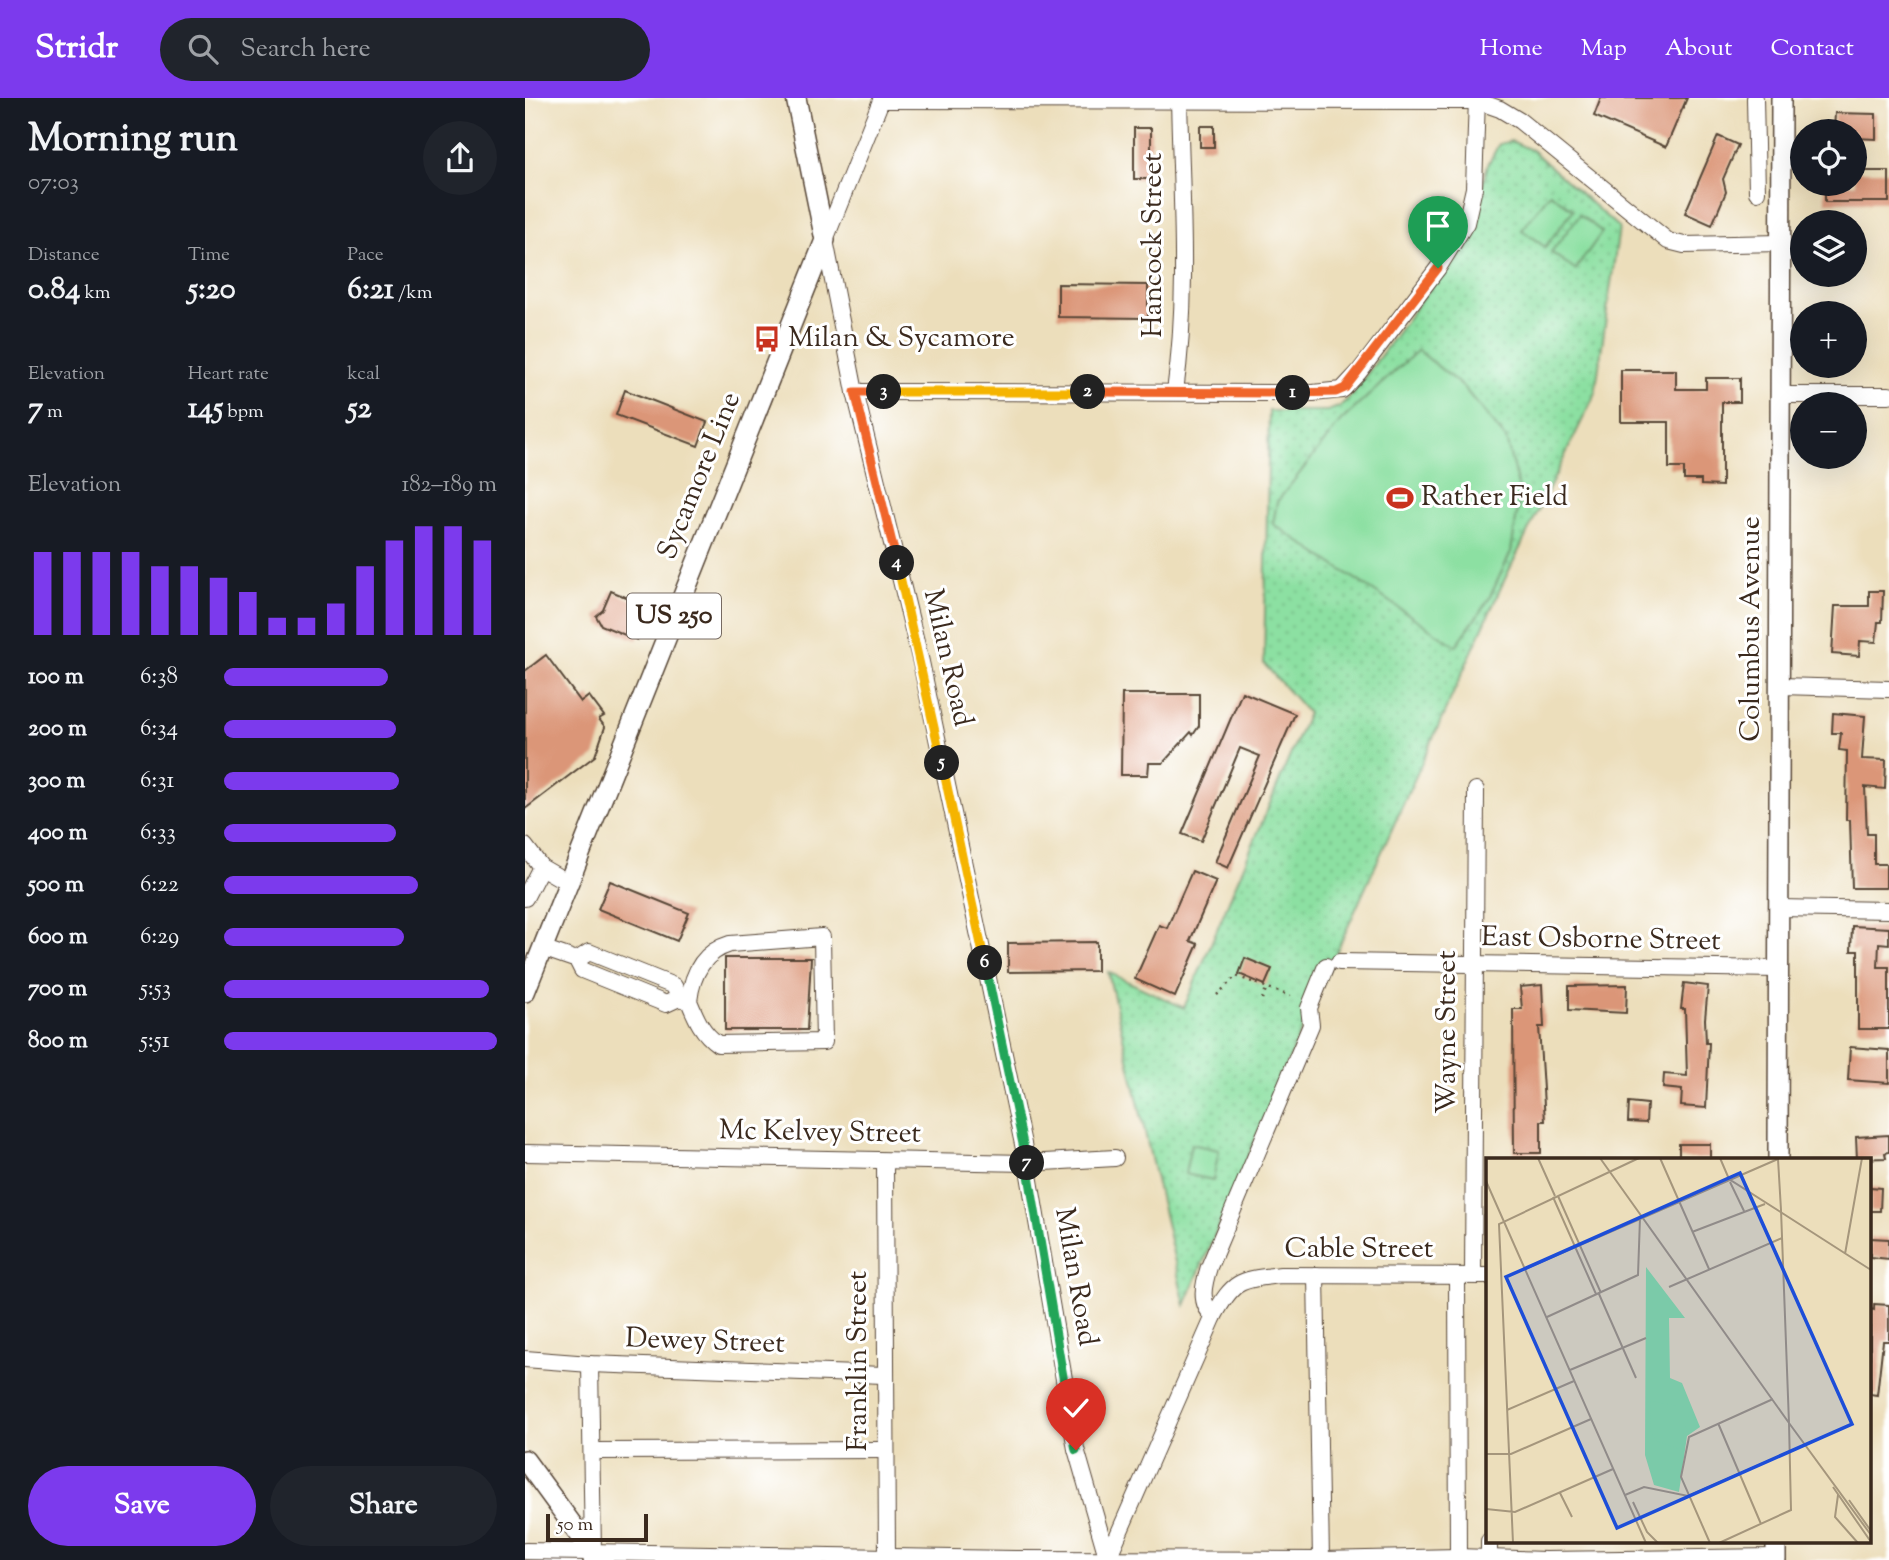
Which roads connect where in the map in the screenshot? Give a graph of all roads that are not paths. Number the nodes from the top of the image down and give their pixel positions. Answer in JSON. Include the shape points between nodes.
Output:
{"nodes":[{"id":1,"x":796,"y":98,"type":"edge"},
{"id":2,"x":1755,"y":98,"type":"edge"},
{"id":3,"x":1781,"y":98,"type":"edge"},
{"id":4,"x":881,"y":99,"type":"edge"},
{"id":5,"x":1179,"y":99,"type":"edge"},
{"id":6,"x":1477,"y":100,"type":"edge"},
{"id":7,"x":1757,"y":192,"type":"dead end"},
{"id":8,"x":825,"y":240,"type":"junction"},
{"id":9,"x":1781,"y":243,"type":"junction"},
{"id":10,"x":855,"y":392,"type":"junction"},
{"id":11,"x":1175,"y":392,"type":"junction"},
{"id":12,"x":1780,"y":395,"type":"junction"},
{"id":13,"x":1889,"y":395,"type":"edge"},
{"id":14,"x":1780,"y":686,"type":"junction"},
{"id":15,"x":1889,"y":689,"type":"edge"},
{"id":16,"x":1476,"y":790,"type":"dead end"},
{"id":17,"x":525,"y":846,"type":"edge"},
{"id":18,"x":541,"y":867,"type":"junction"},
{"id":19,"x":567,"y":882,"type":"junction"},
{"id":20,"x":526,"y":894,"type":"edge"},
{"id":21,"x":1779,"y":908,"type":"junction"},
{"id":22,"x":1889,"y":910,"type":"edge"},
{"id":23,"x":542,"y":948,"type":"junction"},
{"id":24,"x":1475,"y":964,"type":"junction"},
{"id":25,"x":1778,"y":969,"type":"junction"},
{"id":26,"x":525,"y":992,"type":"edge"},
{"id":27,"x":684,"y":1000,"type":"junction"},
{"id":28,"x":525,"y":1153,"type":"edge"},
{"id":29,"x":1115,"y":1158,"type":"dead end"},
{"id":30,"x":1778,"y":1158,"type":"edge"},
{"id":31,"x":885,"y":1161,"type":"junction"},
{"id":32,"x":1027,"y":1163,"type":"junction"},
{"id":33,"x":1316,"y":1275,"type":"junction"},
{"id":34,"x":1473,"y":1276,"type":"edge"},
{"id":35,"x":1214,"y":1316,"type":"junction"},
{"id":36,"x":525,"y":1359,"type":"edge"},
{"id":37,"x":590,"y":1364,"type":"junction"},
{"id":38,"x":884,"y":1375,"type":"junction"},
{"id":39,"x":885,"y":1450,"type":"junction"},
{"id":40,"x":591,"y":1451,"type":"junction"},
{"id":41,"x":525,"y":1460,"type":"edge"},
{"id":42,"x":525,"y":1551,"type":"edge"},
{"id":43,"x":1776,"y":1553,"type":"edge"},
{"id":44,"x":593,"y":1556,"type":"edge"},
{"id":45,"x":887,"y":1558,"type":"edge"},
{"id":46,"x":1108,"y":1559,"type":"edge"},
{"id":47,"x":1458,"y":1559,"type":"edge"},
{"id":48,"x":1489,"y":1559,"type":"edge"},
{"id":49,"x":1628,"y":1559,"type":"edge"},
{"id":50,"x":1321,"y":1560,"type":"edge"}],
"edges":[{"from":1,"to":8,"type":"main road","name":"Milan Road"},
{"from":2,"to":7,"type":"street"},
{"from":3,"to":9,"type":"main road","name":"Columbus Avenue"},
{"from":4,"to":5,"type":"street"},
{"from":4,"to":8,"type":"street","name":"Sycamore Line"},
{"from":5,"to":6,"type":"street"},
{"from":5,"to":11,"type":"street","name":"Hancock Street","via":[[1185,280]]},
{"from":6,"to":9,"type":"street","via":[[1527,125],[1668,241]]},
{"from":6,"to":11,"type":"street","via":[[1475,174],[1466,223],[1438,268],[1351,382],[1342,390],[1313,393]]},
{"from":8,"to":10,"type":"street","name":"Milan Road"},
{"from":8,"to":19,"type":"main road","name":"Sycamore Line","number":"US 250"},
{"from":9,"to":12,"type":"main road","name":"Columbus Avenue"},
{"from":10,"to":11,"type":"street"},
{"from":10,"to":32,"type":"street","name":"Milan Road","via":[[921,662]]},
{"from":12,"to":13,"type":"street"},
{"from":12,"to":14,"type":"main road","name":"Columbus Avenue"},
{"from":14,"to":15,"type":"street"},
{"from":14,"to":21,"type":"main road","name":"Columbus Avenue"},
{"from":16,"to":24,"type":"street","name":"Wayne Street"},
{"from":17,"to":18,"type":"street"},
{"from":18,"to":19,"type":"street"},
{"from":18,"to":20,"type":"street"},
{"from":19,"to":23,"type":"main road","name":"Sycamore Line","number":"US 250"},
{"from":21,"to":22,"type":"street"},
{"from":21,"to":25,"type":"main road","name":"Columbus Avenue"},
{"from":23,"to":26,"type":"main road","name":"Sycamore Line","number":"US 250"},
{"from":23,"to":27,"type":"street","via":[[577,960],[582,970],[666,1004]]},
{"from":24,"to":25,"type":"street","name":"East Osborne Street"},
{"from":24,"to":34,"type":"street","name":"Wayne Street"},
{"from":24,"to":35,"type":"street","name":"East Osborne Street","via":[[1333,964],[1310,1003],[1311,1025],[1207,1274],[1203,1297],[1207,1311]]},
{"from":25,"to":30,"type":"main road","name":"Columbus Avenue"},
{"from":27,"to":27,"type":"street","via":[[718,1044],[824,1042],[822,937],[719,947],[702,961]]},
{"from":28,"to":31,"type":"street","name":"Mc Kelvey Street"},
{"from":29,"to":32,"type":"street","name":"Mc Kelvey Street"},
{"from":31,"to":32,"type":"street","name":"Mc Kelvey Street"},
{"from":31,"to":38,"type":"street","name":"Franklin Street"},
{"from":32,"to":46,"type":"street","name":"Milan Road","via":[[1076,1450]]},
{"from":33,"to":34,"type":"street","name":"Cable Street"},
{"from":33,"to":35,"type":"street","name":"Cable Street","via":[[1249,1279],[1232,1288]]},
{"from":33,"to":50,"type":"street"},
{"from":34,"to":47,"type":"street","name":"Wayne Street"},
{"from":35,"to":46,"type":"street"},
{"from":36,"to":37,"type":"street","name":"Dewey Street"},
{"from":37,"to":38,"type":"street","name":"Dewey Street"},
{"from":37,"to":40,"type":"street"},
{"from":38,"to":39,"type":"street","name":"Franklin Street"},
{"from":39,"to":40,"type":"street"},
{"from":39,"to":45,"type":"street","name":"Franklin Street"},
{"from":40,"to":44,"type":"street"},
{"from":41,"to":44,"type":"main road"},
{"from":42,"to":44,"type":"street"},
{"from":43,"to":49,"type":"street"},
{"from":44,"to":45,"type":"street"},
{"from":45,"to":46,"type":"street"},
{"from":46,"to":50,"type":"street"},
{"from":47,"to":48,"type":"street"},
{"from":47,"to":50,"type":"street"},
{"from":48,"to":49,"type":"street"}]}
